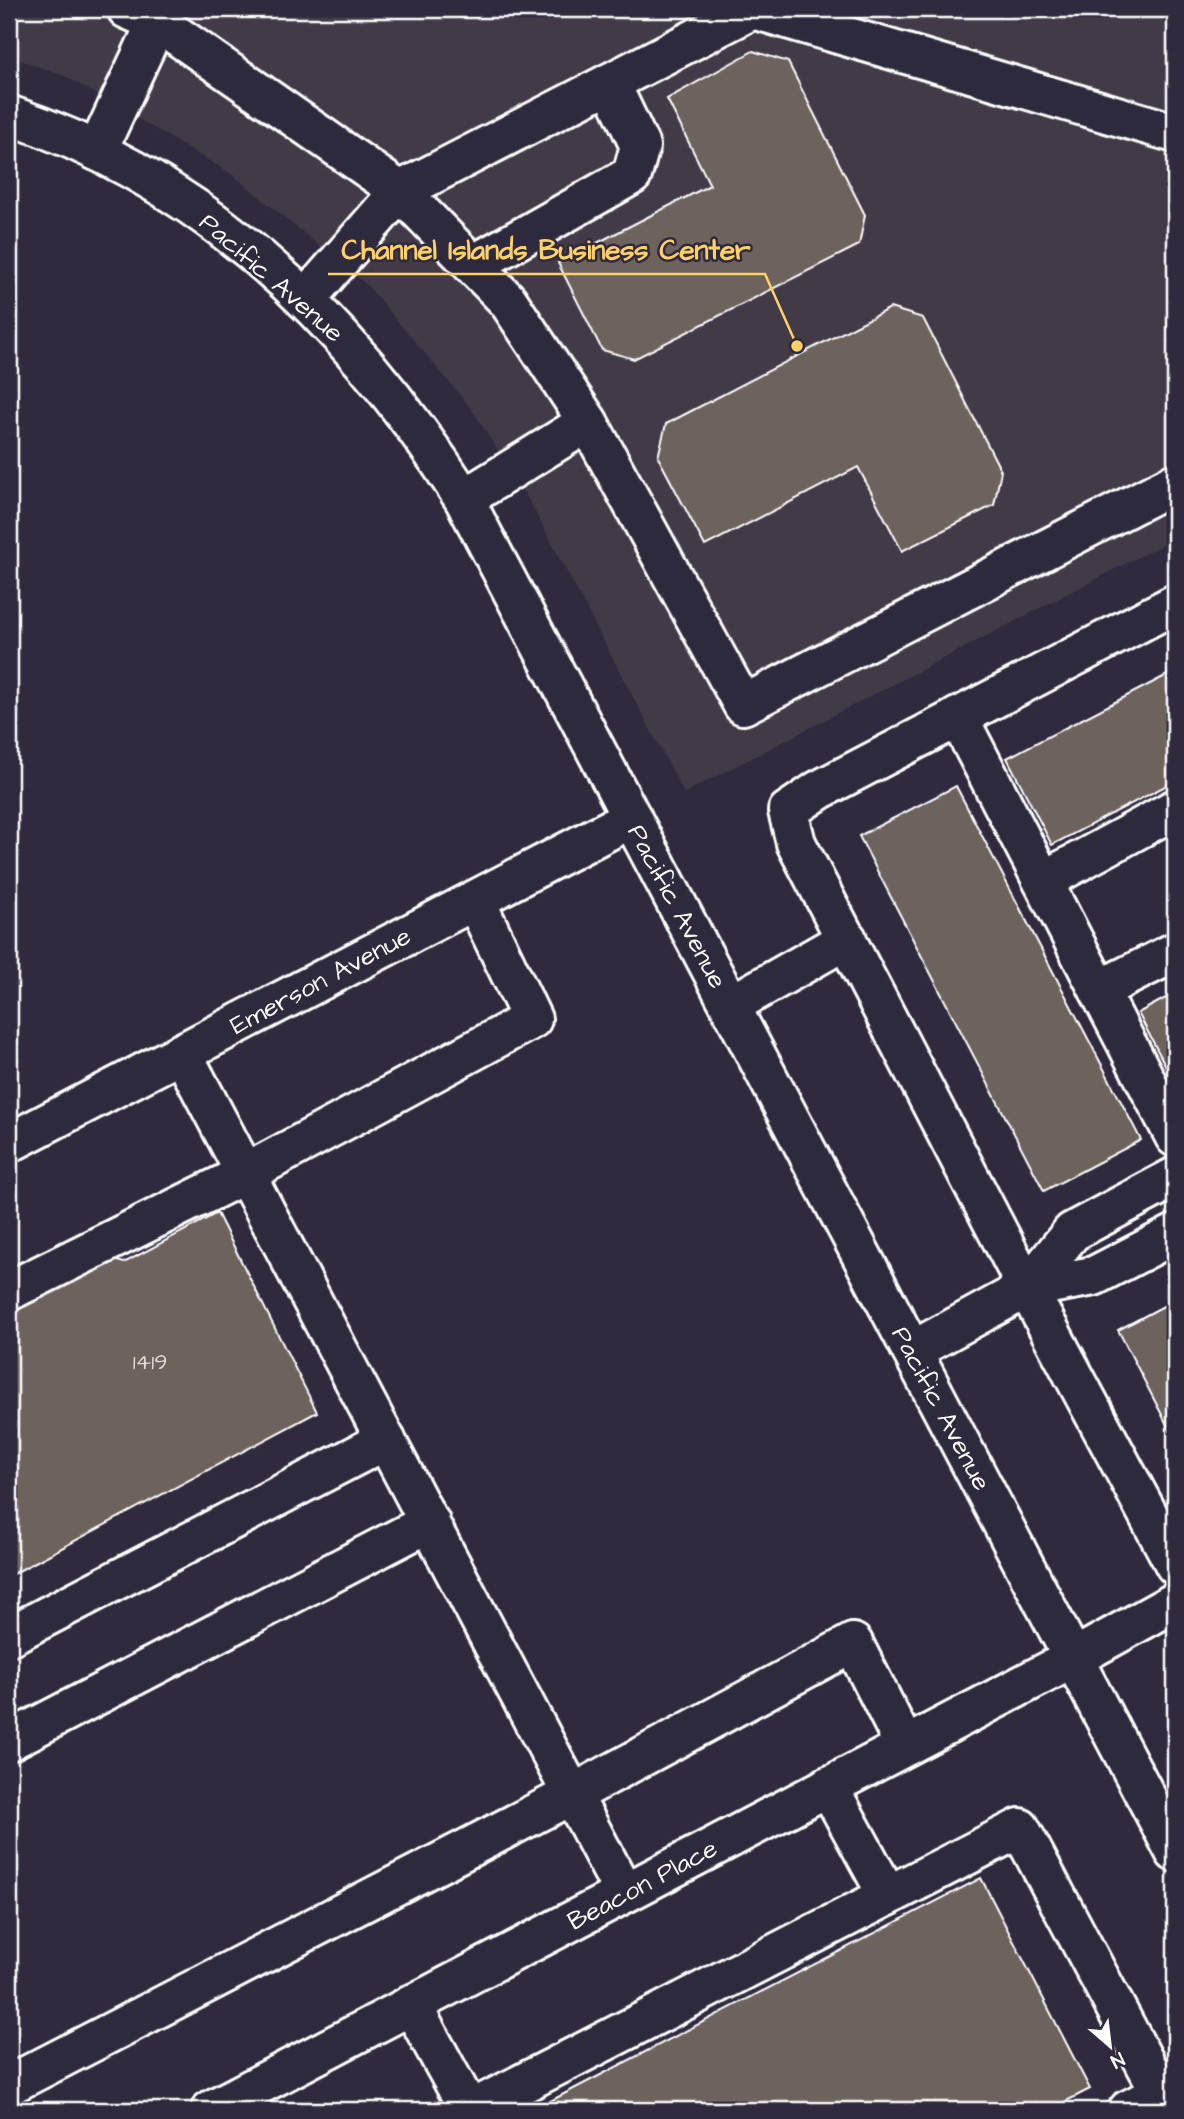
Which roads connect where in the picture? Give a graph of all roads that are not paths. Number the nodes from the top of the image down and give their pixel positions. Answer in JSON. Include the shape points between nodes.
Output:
{"nodes":[{"id":1,"x":752,"y":9,"type":"edge"},
{"id":2,"x":150,"y":13,"type":"edge"},
{"id":3,"x":610,"y":83,"type":"junction"},
{"id":4,"x":9,"y":115,"type":"edge"},
{"id":5,"x":1175,"y":133,"type":"edge"},
{"id":6,"x":97,"y":150,"type":"junction"},
{"id":7,"x":400,"y":191,"type":"junction"},
{"id":8,"x":473,"y":265,"type":"junction"},
{"id":9,"x":306,"y":299,"type":"junction"},
{"id":10,"x":589,"y":422,"type":"junction"},
{"id":11,"x":1175,"y":483,"type":"edge"},
{"id":12,"x":464,"y":499,"type":"junction"},
{"id":13,"x":1175,"y":604,"type":"edge"},
{"id":14,"x":958,"y":717,"type":"junction"},
{"id":15,"x":1175,"y":809,"type":"edge"},
{"id":16,"x":632,"y":818,"type":"junction"},
{"id":17,"x":1043,"y":881,"type":"junction"},
{"id":18,"x":475,"y":900,"type":"junction"},
{"id":19,"x":847,"y":939,"type":"junction"},
{"id":20,"x":1175,"y":952,"type":"edge"},
{"id":21,"x":1099,"y":990,"type":"junction"},
{"id":22,"x":731,"y":1006,"type":"junction"},
{"id":23,"x":182,"y":1053,"type":"junction"},
{"id":24,"x":1175,"y":1138,"type":"edge"},
{"id":25,"x":9,"y":1143,"type":"edge"},
{"id":26,"x":245,"y":1174,"type":"junction"},
{"id":27,"x":1175,"y":1177,"type":"edge"},
{"id":28,"x":1175,"y":1234,"type":"edge"},
{"id":29,"x":1027,"y":1288,"type":"junction"},
{"id":30,"x":9,"y":1291,"type":"edge"},
{"id":31,"x":912,"y":1351,"type":"junction"},
{"id":32,"x":386,"y":1440,"type":"junction"},
{"id":33,"x":430,"y":1522,"type":"junction"},
{"id":34,"x":1175,"y":1565,"type":"edge"},
{"id":35,"x":1175,"y":1602,"type":"edge"},
{"id":36,"x":9,"y":1636,"type":"edge"},
{"id":37,"x":1074,"y":1658,"type":"junction"},
{"id":38,"x":9,"y":1741,"type":"edge"},
{"id":39,"x":905,"y":1746,"type":"junction"},
{"id":40,"x":828,"y":1786,"type":"junction"},
{"id":41,"x":573,"y":1794,"type":"junction"},
{"id":42,"x":1175,"y":1852,"type":"edge"},
{"id":43,"x":624,"y":1893,"type":"junction"},
{"id":44,"x":888,"y":1896,"type":"junction"},
{"id":45,"x":411,"y":2004,"type":"junction"},
{"id":46,"x":9,"y":2085,"type":"edge"},
{"id":47,"x":1155,"y":2097,"type":"edge"},
{"id":48,"x":211,"y":2110,"type":"edge"},
{"id":49,"x":470,"y":2110,"type":"edge"}],
"edges":[{"from":1,"to":3,"type":"street"},
{"from":1,"to":5,"type":"street"},
{"from":2,"to":6,"type":"street"},
{"from":2,"to":7,"type":"street"},
{"from":3,"to":7,"type":"street"},
{"from":3,"to":8,"type":"street","via":[[640,146],[632,175]]},
{"from":4,"to":6,"type":"street","name":"Pacific Avenue"},
{"from":6,"to":9,"type":"street","name":"Pacific Avenue","via":[[180,198],[248,248]]},
{"from":7,"to":8,"type":"street"},
{"from":7,"to":9,"type":"street"},
{"from":8,"to":10,"type":"street","via":[[508,301]]},
{"from":9,"to":12,"type":"street","name":"Pacific Avenue","via":[[365,360],[423,433]]},
{"from":10,"to":11,"type":"street","via":[[743,705]]},
{"from":10,"to":12,"type":"street"},
{"from":12,"to":16,"type":"street","name":"Pacific Avenue"},
{"from":13,"to":14,"type":"street"},
{"from":14,"to":17,"type":"street"},
{"from":14,"to":19,"type":"street","via":[[819,790],[789,811],[796,843]]},
{"from":15,"to":17,"type":"street"},
{"from":16,"to":18,"type":"street","name":"Emerson Avenue"},
{"from":16,"to":22,"type":"street","name":"Pacific Avenue"},
{"from":17,"to":21,"type":"street"},
{"from":18,"to":23,"type":"street","name":"Emerson Avenue"},
{"from":18,"to":26,"type":"street","via":[[532,1019]]},
{"from":19,"to":22,"type":"street"},
{"from":19,"to":29,"type":"street"},
{"from":20,"to":21,"type":"street"},
{"from":21,"to":24,"type":"street"},
{"from":22,"to":31,"type":"street","name":"Pacific Avenue"},
{"from":23,"to":25,"type":"street","name":"Emerson Avenue"},
{"from":23,"to":26,"type":"street"},
{"from":26,"to":30,"type":"street"},
{"from":26,"to":32,"type":"street"},
{"from":27,"to":29,"type":"street","via":[[1072,1232]]},
{"from":28,"to":29,"type":"street","via":[[1094,1276]]},
{"from":29,"to":31,"type":"street"},
{"from":29,"to":34,"type":"street"},
{"from":31,"to":37,"type":"street","name":"Pacific Avenue"},
{"from":32,"to":33,"type":"street"},
{"from":32,"to":36,"type":"street"},
{"from":33,"to":38,"type":"street"},
{"from":33,"to":41,"type":"street"},
{"from":35,"to":37,"type":"street","name":"Beacon Place"},
{"from":37,"to":39,"type":"street","name":"Beacon Place"},
{"from":37,"to":42,"type":"street","name":"Pacific Avenue"},
{"from":39,"to":40,"type":"street","name":"Beacon Place"},
{"from":39,"to":41,"type":"street","via":[[853,1643]]},
{"from":40,"to":43,"type":"street","name":"Beacon Place"},
{"from":40,"to":44,"type":"street"},
{"from":41,"to":43,"type":"street"},
{"from":41,"to":46,"type":"street"},
{"from":43,"to":45,"type":"street","name":"Beacon Place"},
{"from":44,"to":47,"type":"street","via":[[1020,1828]]},
{"from":44,"to":49,"type":"street"},
{"from":45,"to":48,"type":"street","name":"Beacon Place"},
{"from":45,"to":49,"type":"street"}]}
